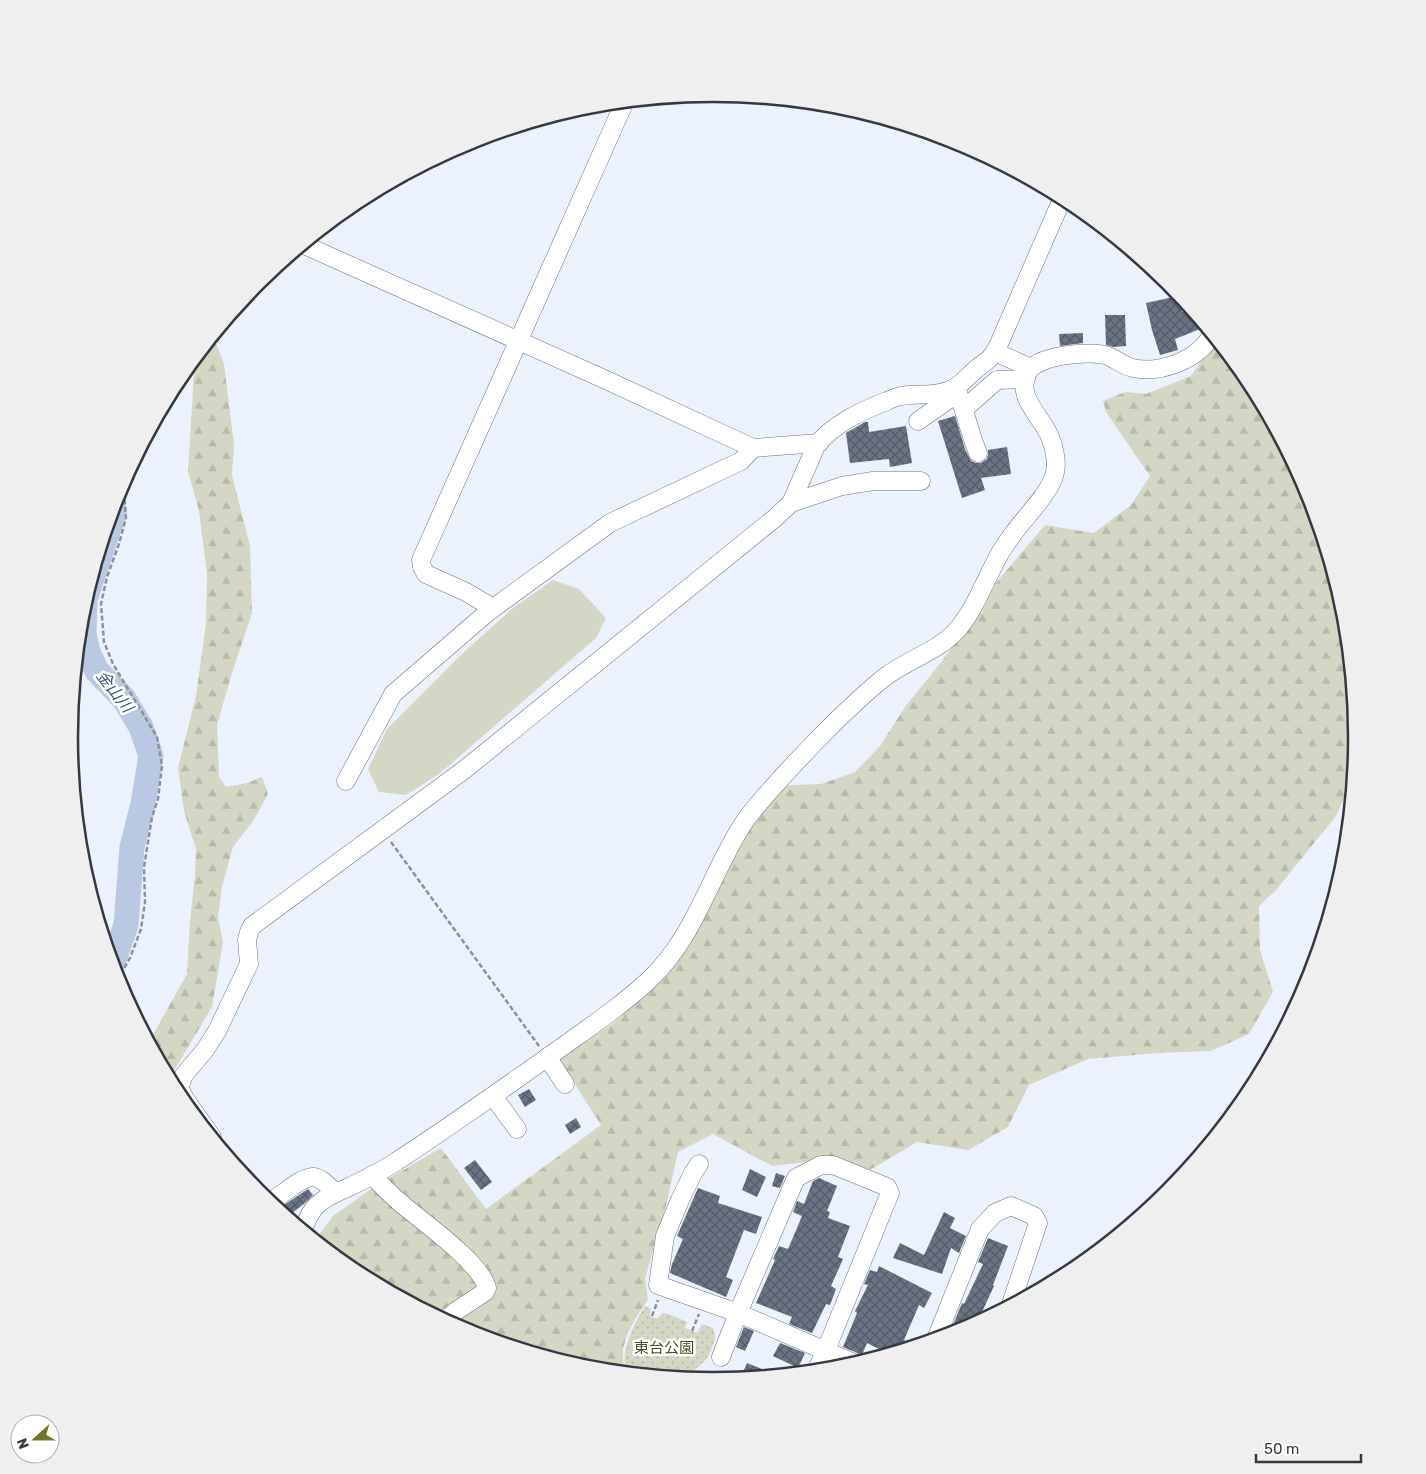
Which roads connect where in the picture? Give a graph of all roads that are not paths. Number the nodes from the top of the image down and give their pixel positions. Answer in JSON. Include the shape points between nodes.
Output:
{"nodes":[{"id":1,"x":622,"y":108,"type":"edge"},
{"id":2,"x":1060,"y":205,"type":"edge"},
{"id":3,"x":309,"y":247,"type":"edge"},
{"id":4,"x":1209,"y":340,"type":"edge"},
{"id":5,"x":518,"y":341,"type":"junction"},
{"id":6,"x":995,"y":352,"type":"junction"},
{"id":7,"x":1029,"y":373,"type":"junction"},
{"id":8,"x":956,"y":388,"type":"junction"},
{"id":9,"x":964,"y":409,"type":"junction"},
{"id":10,"x":918,"y":420,"type":"dead end"},
{"id":11,"x":819,"y":443,"type":"junction"},
{"id":12,"x":753,"y":448,"type":"junction"},
{"id":13,"x":978,"y":453,"type":"dead end"},
{"id":14,"x":921,"y":481,"type":"dead end"},
{"id":15,"x":791,"y":503,"type":"junction"},
{"id":16,"x":493,"y":608,"type":"junction"},
{"id":17,"x":346,"y":781,"type":"dead end"},
{"id":18,"x":547,"y":1057,"type":"junction"},
{"id":19,"x":181,"y":1083,"type":"edge"},
{"id":20,"x":565,"y":1084,"type":"dead end"},
{"id":21,"x":493,"y":1096,"type":"junction"},
{"id":22,"x":517,"y":1129,"type":"dead end"},
{"id":23,"x":699,"y":1164,"type":"dead end"},
{"id":24,"x":372,"y":1175,"type":"junction"},
{"id":25,"x":336,"y":1193,"type":"junction"},
{"id":26,"x":276,"y":1197,"type":"edge"},
{"id":27,"x":306,"y":1224,"type":"edge"},
{"id":28,"x":1014,"y":1296,"type":"edge"},
{"id":29,"x":738,"y":1313,"type":"junction"},
{"id":30,"x":451,"y":1316,"type":"edge"},
{"id":31,"x":939,"y":1330,"type":"edge"},
{"id":32,"x":826,"y":1350,"type":"junction"},
{"id":33,"x":721,"y":1356,"type":"dead end"},
{"id":34,"x":844,"y":1358,"type":"edge"},
{"id":35,"x":820,"y":1363,"type":"edge"}],
"edges":[{"from":1,"to":5,"type":"street"},
{"from":2,"to":6,"type":"street"},
{"from":3,"to":5,"type":"street"},
{"from":4,"to":7,"type":"street","via":[[1175,365],[1154,369],[1130,368],[1108,356],[1087,354],[1050,358],[1037,363]]},
{"from":5,"to":12,"type":"street"},
{"from":5,"to":16,"type":"street","via":[[421,560],[426,574]]},
{"from":6,"to":7,"type":"street"},
{"from":6,"to":8,"type":"street"},
{"from":7,"to":9,"type":"street","via":[[997,380]]},
{"from":7,"to":18,"type":"street","via":[[1025,384],[1026,398],[1048,432],[1055,459],[1055,475],[998,557],[965,620],[942,643],[902,665],[869,690],[804,753],[744,822],[682,940],[658,972],[635,993]]},
{"from":8,"to":9,"type":"street"},
{"from":8,"to":10,"type":"street","via":[[948,400]]},
{"from":8,"to":11,"type":"street","via":[[901,396],[863,410]]},
{"from":9,"to":13,"type":"street"},
{"from":11,"to":12,"type":"street"},
{"from":11,"to":15,"type":"street"},
{"from":12,"to":16,"type":"street","via":[[741,461],[610,523]]},
{"from":14,"to":15,"type":"street","via":[[873,481],[842,486]]},
{"from":15,"to":19,"type":"street","via":[[479,758],[252,926],[247,940],[249,964],[218,1030]]},
{"from":16,"to":17,"type":"street","via":[[393,694]]},
{"from":18,"to":20,"type":"street"},
{"from":18,"to":21,"type":"street"},
{"from":21,"to":22,"type":"street"},
{"from":21,"to":24,"type":"street"},
{"from":23,"to":29,"type":"street","via":[[665,1236],[658,1285]]},
{"from":24,"to":25,"type":"street"},
{"from":24,"to":30,"type":"street","via":[[392,1196],[453,1246],[483,1277],[487,1288],[485,1292]]},
{"from":25,"to":26,"type":"street","via":[[314,1177]]},
{"from":25,"to":27,"type":"street","via":[[317,1205]]},
{"from":28,"to":31,"type":"street","via":[[1038,1223],[1034,1216],[1011,1206],[995,1213],[980,1229]]},
{"from":29,"to":32,"type":"street"},
{"from":29,"to":32,"type":"street","via":[[796,1178],[821,1166],[833,1165],[887,1187],[890,1193]]},
{"from":29,"to":33,"type":"street"},
{"from":32,"to":34,"type":"street"},
{"from":32,"to":35,"type":"street"}]}
